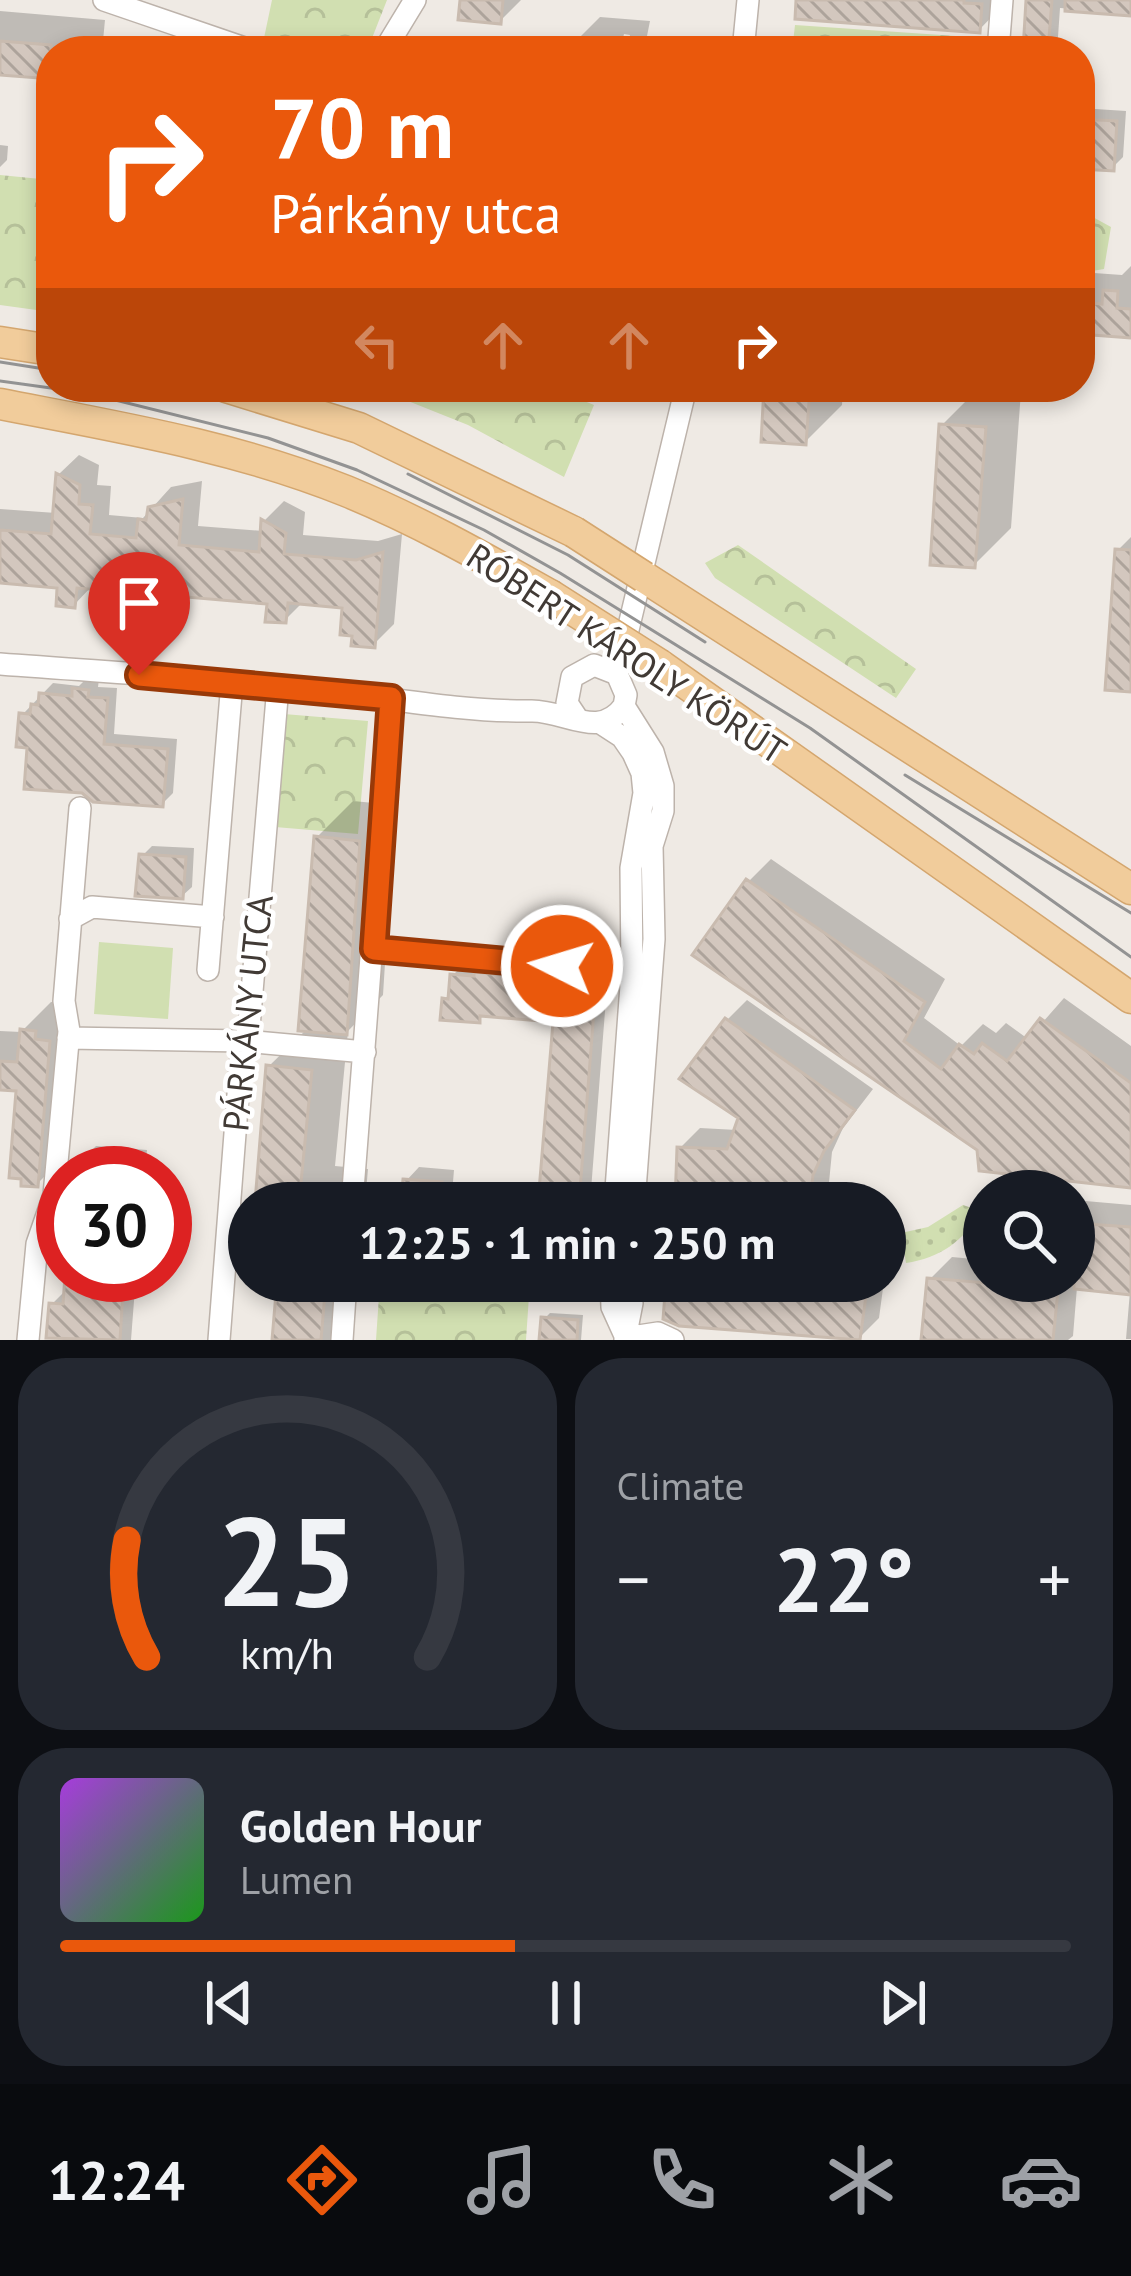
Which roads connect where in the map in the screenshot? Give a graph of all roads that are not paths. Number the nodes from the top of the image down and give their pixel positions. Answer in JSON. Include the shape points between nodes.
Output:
{"nodes":[{"id":1,"x":104,"y":0,"type":"edge"},
{"id":2,"x":415,"y":0,"type":"edge"},
{"id":3,"x":748,"y":0,"type":"edge"},
{"id":4,"x":1002,"y":0,"type":"edge"},
{"id":5,"x":209,"y":36,"type":"edge"},
{"id":6,"x":393,"y":36,"type":"edge"},
{"id":7,"x":744,"y":36,"type":"edge"},
{"id":8,"x":999,"y":36,"type":"edge"},
{"id":9,"x":0,"y":342,"type":"edge"},
{"id":10,"x":36,"y":348,"type":"edge"},
{"id":11,"x":275,"y":402,"type":"edge"},
{"id":12,"x":682,"y":402,"type":"edge"},
{"id":13,"x":0,"y":404,"type":"edge"},
{"id":14,"x":0,"y":664,"type":"edge"},
{"id":15,"x":617,"y":674,"type":"junction"},
{"id":16,"x":232,"y":682,"type":"junction"},
{"id":17,"x":568,"y":685,"type":"junction"},
{"id":18,"x":278,"y":686,"type":"junction"},
{"id":19,"x":391,"y":698,"type":"junction"},
{"id":20,"x":624,"y":706,"type":"junction"},
{"id":21,"x":486,"y":712,"type":"junction"},
{"id":22,"x":577,"y":718,"type":"junction"},
{"id":23,"x":602,"y":724,"type":"junction"},
{"id":24,"x":80,"y":808,"type":"dead end"},
{"id":25,"x":1131,"y":889,"type":"edge"},
{"id":26,"x":213,"y":917,"type":"junction"},
{"id":27,"x":70,"y":919,"type":"junction"},
{"id":28,"x":374,"y":949,"type":"junction"},
{"id":29,"x":208,"y":970,"type":"dead end"},
{"id":30,"x":632,"y":972,"type":"junction"},
{"id":31,"x":1131,"y":998,"type":"edge"},
{"id":32,"x":68,"y":1038,"type":"junction"},
{"id":33,"x":244,"y":1041,"type":"junction"},
{"id":34,"x":365,"y":1052,"type":"junction"},
{"id":35,"x":354,"y":1182,"type":"edge"},
{"id":36,"x":617,"y":1182,"type":"edge"},
{"id":37,"x":636,"y":1182,"type":"edge"},
{"id":38,"x":345,"y":1302,"type":"edge"},
{"id":39,"x":612,"y":1302,"type":"edge"},
{"id":40,"x":632,"y":1302,"type":"edge"},
{"id":41,"x":626,"y":1339,"type":"edge"},
{"id":42,"x":28,"y":1340,"type":"edge"},
{"id":43,"x":219,"y":1340,"type":"edge"},
{"id":44,"x":342,"y":1340,"type":"edge"},
{"id":45,"x":673,"y":1340,"type":"edge"}],
"edges":[{"from":1,"to":5,"type":"street"},
{"from":2,"to":6,"type":"street"},
{"from":3,"to":7,"type":"street"},
{"from":4,"to":8,"type":"street"},
{"from":9,"to":10,"type":"main road"},
{"from":11,"to":25,"type":"main road","name":"RÓBERT KÁROLY KÖRÚT","bridge":true,"via":[[359,428],[574,532]]},
{"from":12,"to":15,"type":"street"},
{"from":13,"to":31,"type":"main road","name":"RÓBERT KÁROLY KÖRÚT","bridge":true,"via":[[264,462],[440,534],[660,665]]},
{"from":14,"to":16,"type":"street"},
{"from":15,"to":17,"type":"street","via":[[585,667]]},
{"from":15,"to":20,"type":"street"},
{"from":16,"to":18,"type":"street"},
{"from":16,"to":26,"type":"street"},
{"from":17,"to":21,"type":"street"},
{"from":17,"to":22,"type":"street"},
{"from":18,"to":19,"type":"street"},
{"from":18,"to":33,"type":"street","name":"PÁRKÁNY UTCA"},
{"from":19,"to":21,"type":"street"},
{"from":19,"to":28,"type":"street"},
{"from":20,"to":23,"type":"street"},
{"from":20,"to":37,"type":"street","via":[[663,786],[652,846],[654,939]]},
{"from":21,"to":22,"type":"street"},
{"from":22,"to":23,"type":"street"},
{"from":23,"to":30,"type":"street","via":[[622,737],[642,773],[644,809],[631,868]]},
{"from":24,"to":27,"type":"street"},
{"from":26,"to":27,"type":"street","via":[[92,907]]},
{"from":26,"to":29,"type":"street"},
{"from":27,"to":32,"type":"street"},
{"from":28,"to":30,"type":"street"},
{"from":28,"to":34,"type":"street"},
{"from":30,"to":36,"type":"street"},
{"from":32,"to":33,"type":"street"},
{"from":32,"to":42,"type":"street","via":[[54,1195],[37,1244]]},
{"from":33,"to":34,"type":"street"},
{"from":33,"to":43,"type":"street","name":"PÁRKÁNY UTCA"},
{"from":34,"to":35,"type":"street"},
{"from":38,"to":44,"type":"street"},
{"from":39,"to":41,"type":"street"},
{"from":40,"to":41,"type":"street"},
{"from":41,"to":45,"type":"street","via":[[658,1333]]}]}
